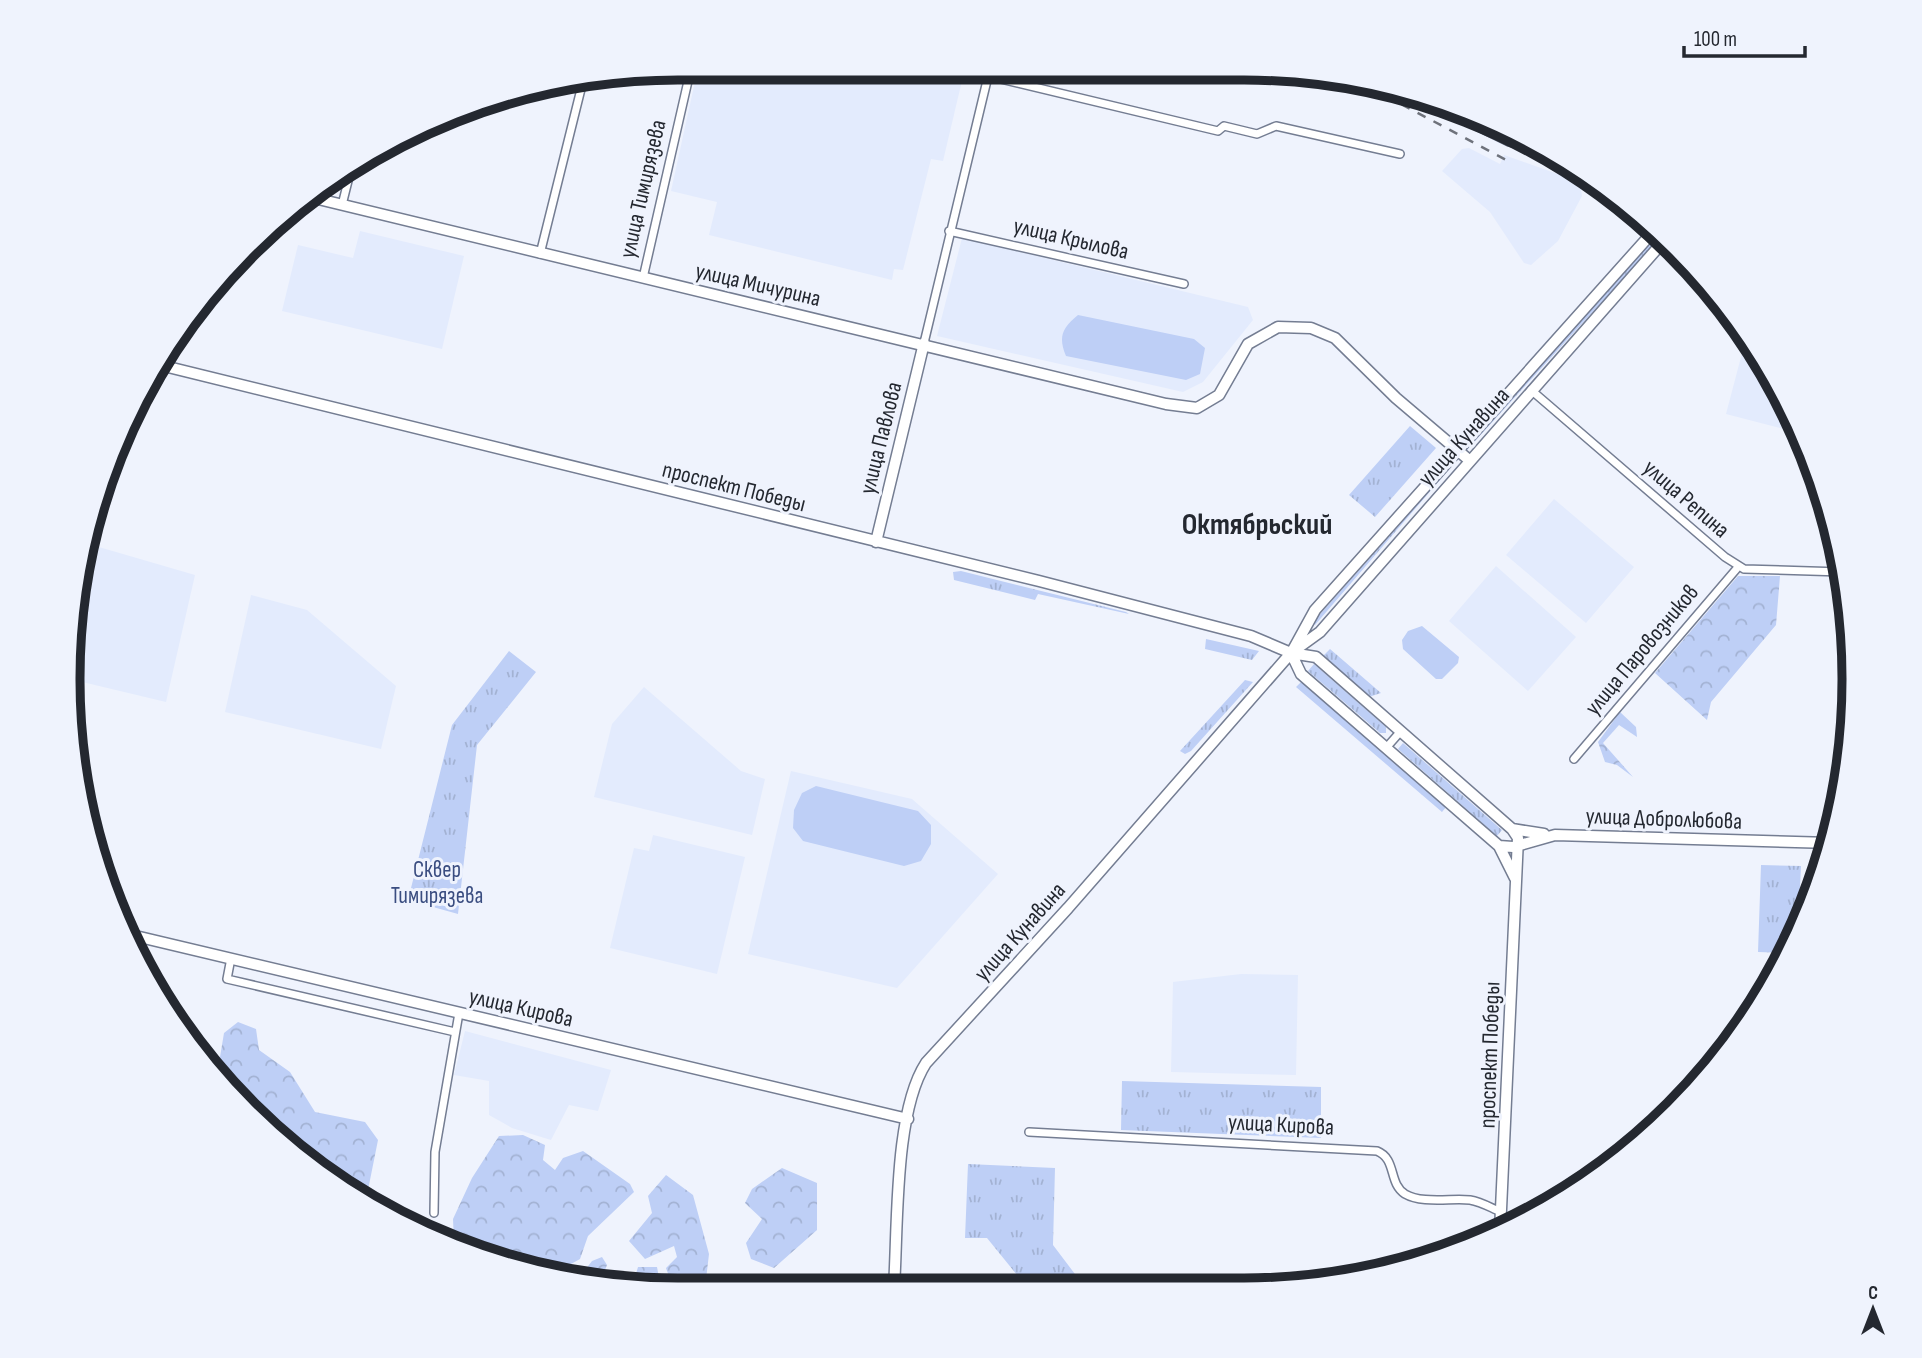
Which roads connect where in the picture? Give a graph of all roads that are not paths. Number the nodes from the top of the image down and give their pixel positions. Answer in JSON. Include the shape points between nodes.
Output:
{"nodes":[{"id":1,"x":688,"y":80,"type":"edge"},
{"id":2,"x":987,"y":80,"type":"edge"},
{"id":3,"x":1020,"y":80,"type":"edge"},
{"id":4,"x":581,"y":89,"type":"edge"},
{"id":5,"x":1400,"y":154,"type":"dead end"},
{"id":6,"x":348,"y":180,"type":"edge"},
{"id":7,"x":321,"y":200,"type":"edge"},
{"id":8,"x":342,"y":205,"type":"junction"},
{"id":9,"x":949,"y":230,"type":"junction"},
{"id":10,"x":1647,"y":238,"type":"edge"},
{"id":11,"x":1658,"y":248,"type":"edge"},
{"id":12,"x":540,"y":254,"type":"junction"},
{"id":13,"x":643,"y":278,"type":"junction"},
{"id":14,"x":1184,"y":285,"type":"dead end"},
{"id":15,"x":924,"y":343,"type":"junction"},
{"id":16,"x":169,"y":367,"type":"edge"},
{"id":17,"x":1531,"y":390,"type":"junction"},
{"id":18,"x":1458,"y":451,"type":"junction"},
{"id":19,"x":1469,"y":460,"type":"junction"},
{"id":20,"x":876,"y":542,"type":"junction"},
{"id":21,"x":1739,"y":566,"type":"junction"},
{"id":22,"x":1831,"y":572,"type":"edge"},
{"id":23,"x":1291,"y":653,"type":"junction"},
{"id":24,"x":1401,"y":731,"type":"junction"},
{"id":25,"x":1386,"y":748,"type":"junction"},
{"id":26,"x":1574,"y":759,"type":"dead end"},
{"id":27,"x":1511,"y":829,"type":"junction"},
{"id":28,"x":1555,"y":835,"type":"junction"},
{"id":29,"x":1818,"y":843,"type":"edge"},
{"id":30,"x":1519,"y":845,"type":"junction"},
{"id":31,"x":1499,"y":846,"type":"junction"},
{"id":32,"x":1515,"y":880,"type":"junction"},
{"id":33,"x":139,"y":937,"type":"edge"},
{"id":34,"x":231,"y":958,"type":"junction"},
{"id":35,"x":459,"y":1013,"type":"junction"},
{"id":36,"x":455,"y":1032,"type":"junction"},
{"id":37,"x":908,"y":1119,"type":"junction"},
{"id":38,"x":1029,"y":1132,"type":"dead end"},
{"id":39,"x":434,"y":1213,"type":"dead end"},
{"id":40,"x":1501,"y":1213,"type":"junction"},
{"id":41,"x":1501,"y":1219,"type":"edge"},
{"id":42,"x":895,"y":1278,"type":"edge"}],
"edges":[{"from":1,"to":13,"type":"street","name":"улица Тимирязева"},
{"from":2,"to":9,"type":"street"},
{"from":3,"to":5,"type":"street","via":[[1218,131],[1224,126],[1257,134],[1276,125]]},
{"from":4,"to":12,"type":"street"},
{"from":6,"to":8,"type":"street"},
{"from":7,"to":8,"type":"street","name":"улица Мичурина"},
{"from":8,"to":12,"type":"street","name":"улица Мичурина"},
{"from":9,"to":14,"type":"street","name":"улица Крылова"},
{"from":9,"to":15,"type":"street"},
{"from":10,"to":18,"type":"street","name":"улица Кунавина"},
{"from":11,"to":17,"type":"street","name":"улица Кунавина"},
{"from":12,"to":13,"type":"street","name":"улица Мичурина"},
{"from":13,"to":15,"type":"street","name":"улица Мичурина"},
{"from":15,"to":18,"type":"street","name":"улица Мичурина","via":[[1197,408],[1219,395],[1248,344],[1278,327],[1311,328],[1335,338]]},
{"from":15,"to":20,"type":"street","name":"улица Павлова"},
{"from":16,"to":20,"type":"street","name":"проспект Победы"},
{"from":17,"to":19,"type":"street","name":"улица Кунавина"},
{"from":17,"to":21,"type":"street","name":"улица Репина"},
{"from":18,"to":19,"type":"street"},
{"from":18,"to":23,"type":"street","name":"улица Кунавина","via":[[1315,610]]},
{"from":19,"to":23,"type":"street","name":"улица Кунавина","via":[[1320,632]]},
{"from":20,"to":23,"type":"street","name":"проспект Победы","via":[[1251,636]]},
{"from":21,"to":22,"type":"street","name":"улица Репина"},
{"from":21,"to":26,"type":"street","name":"улица Паровозников"},
{"from":23,"to":24,"type":"street","name":"проспект Победы","via":[[1316,657]]},
{"from":23,"to":25,"type":"street","name":"проспект Победы","via":[[1301,674]]},
{"from":23,"to":37,"type":"street","name":"улица Кунавина","via":[[926,1063],[918,1074]]},
{"from":24,"to":25,"type":"street"},
{"from":24,"to":27,"type":"street","name":"проспект Победы"},
{"from":25,"to":31,"type":"street","name":"проспект Победы"},
{"from":27,"to":28,"type":"street"},
{"from":27,"to":30,"type":"street","name":"проспект Победы"},
{"from":28,"to":29,"type":"street","name":"улица Добролюбова"},
{"from":28,"to":30,"type":"street","name":"улица Добролюбова"},
{"from":30,"to":31,"type":"street","name":"улица Добролюбова"},
{"from":30,"to":32,"type":"street","name":"проспект Победы"},
{"from":31,"to":32,"type":"street","name":"проспект Победы"},
{"from":32,"to":40,"type":"street","name":"проспект Победы"},
{"from":33,"to":34,"type":"street","name":"улица Кирова"},
{"from":34,"to":35,"type":"street","name":"улица Кирова"},
{"from":34,"to":36,"type":"street","via":[[227,979]]},
{"from":35,"to":36,"type":"street"},
{"from":35,"to":37,"type":"street","name":"улица Кирова"},
{"from":36,"to":39,"type":"street","via":[[435,1152]]},
{"from":37,"to":42,"type":"street","name":"улица Кунавина"},
{"from":38,"to":40,"type":"street","name":"улица Кирова","via":[[1377,1151],[1391,1162],[1396,1183],[1404,1193],[1415,1198],[1471,1200]]},
{"from":40,"to":41,"type":"street","name":"проспект Победы"}]}
